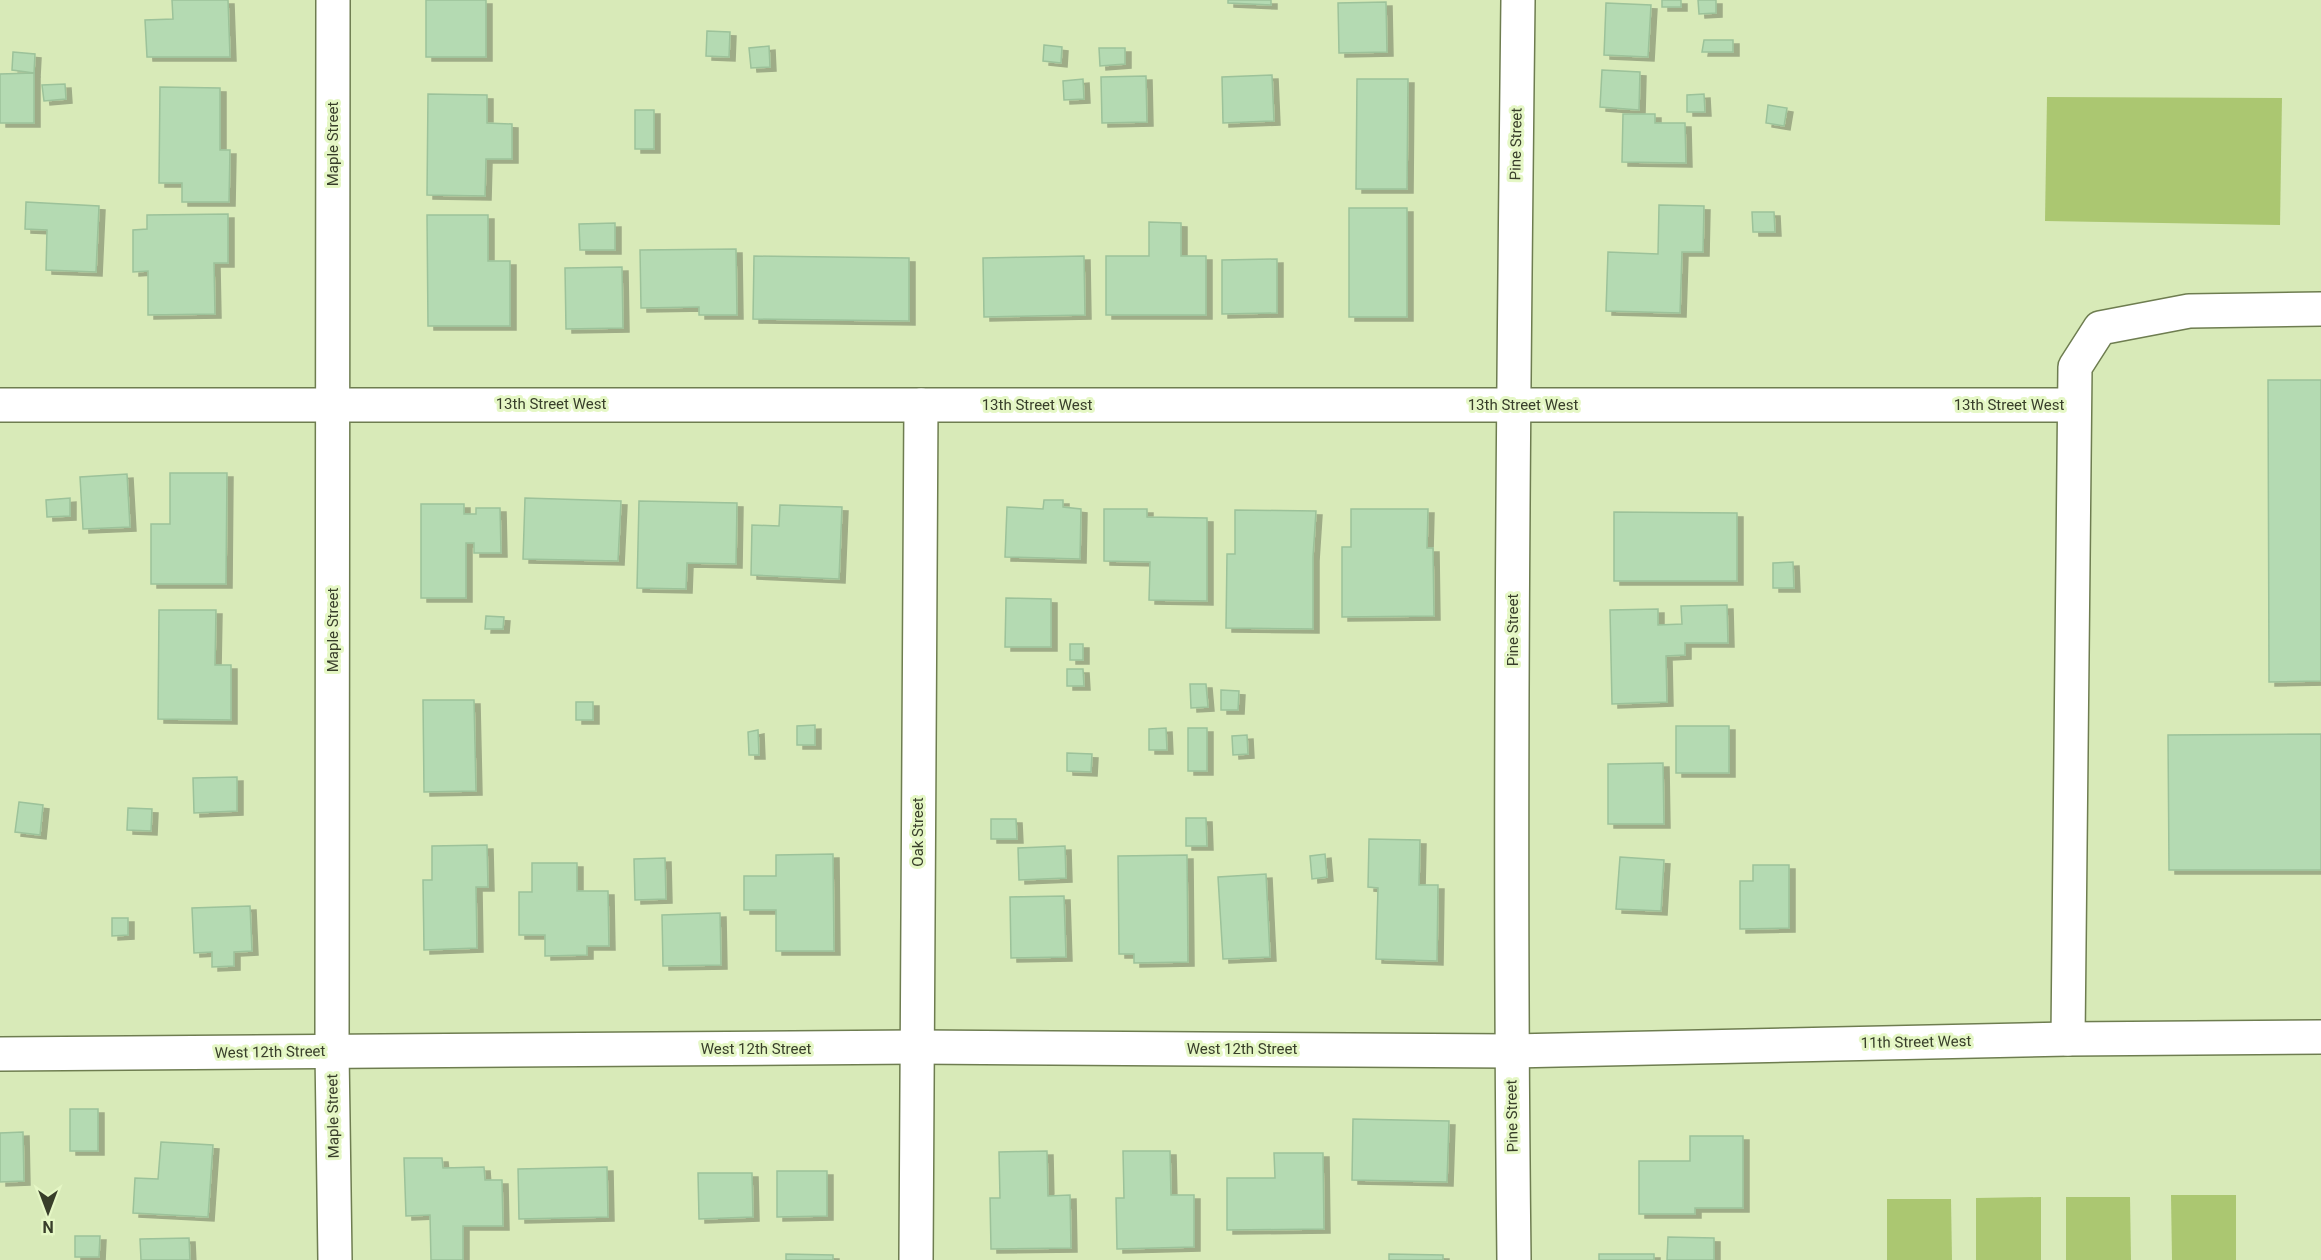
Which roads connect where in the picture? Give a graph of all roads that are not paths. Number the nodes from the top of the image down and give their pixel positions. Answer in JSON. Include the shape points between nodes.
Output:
{"nodes":[{"id":1,"x":333,"y":0,"type":"edge"},
{"id":2,"x":1518,"y":0,"type":"edge"},
{"id":3,"x":2321,"y":309,"type":"edge"},
{"id":4,"x":334,"y":404,"type":"junction"},
{"id":5,"x":0,"y":405,"type":"edge"},
{"id":6,"x":921,"y":405,"type":"junction"},
{"id":7,"x":1513,"y":405,"type":"junction"},
{"id":8,"x":2074,"y":405,"type":"junction"},
{"id":9,"x":2321,"y":1037,"type":"edge"},
{"id":10,"x":2068,"y":1039,"type":"junction"},
{"id":11,"x":916,"y":1047,"type":"junction"},
{"id":12,"x":332,"y":1051,"type":"junction"},
{"id":13,"x":1511,"y":1051,"type":"junction"},
{"id":14,"x":0,"y":1054,"type":"edge"},
{"id":15,"x":334,"y":1260,"type":"edge"},
{"id":16,"x":916,"y":1260,"type":"edge"},
{"id":17,"x":1514,"y":1260,"type":"edge"}],
"edges":[{"from":1,"to":4,"type":"street","name":"Maple Street"},
{"from":2,"to":7,"type":"street","name":"Pine Street"},
{"from":3,"to":8,"type":"street","via":[[2189,311],[2100,328],[2075,367]]},
{"from":4,"to":5,"type":"street","name":"13th Street West"},
{"from":4,"to":6,"type":"street","name":"13th Street West"},
{"from":4,"to":12,"type":"street","name":"Maple Street"},
{"from":6,"to":7,"type":"street","name":"13th Street West"},
{"from":6,"to":11,"type":"street","name":"Oak Street"},
{"from":7,"to":8,"type":"street","name":"13th Street West"},
{"from":7,"to":13,"type":"street","name":"Pine Street"},
{"from":8,"to":10,"type":"street"},
{"from":9,"to":10,"type":"street","name":"11th Street West"},
{"from":10,"to":13,"type":"street","name":"11th Street West"},
{"from":11,"to":12,"type":"street","name":"West 12th Street"},
{"from":11,"to":13,"type":"street","name":"West 12th Street"},
{"from":11,"to":16,"type":"street","name":"Oak Street"},
{"from":12,"to":14,"type":"street","name":"West 12th Street"},
{"from":12,"to":15,"type":"street","name":"Maple Street"},
{"from":13,"to":17,"type":"street","name":"Pine Street"}]}
